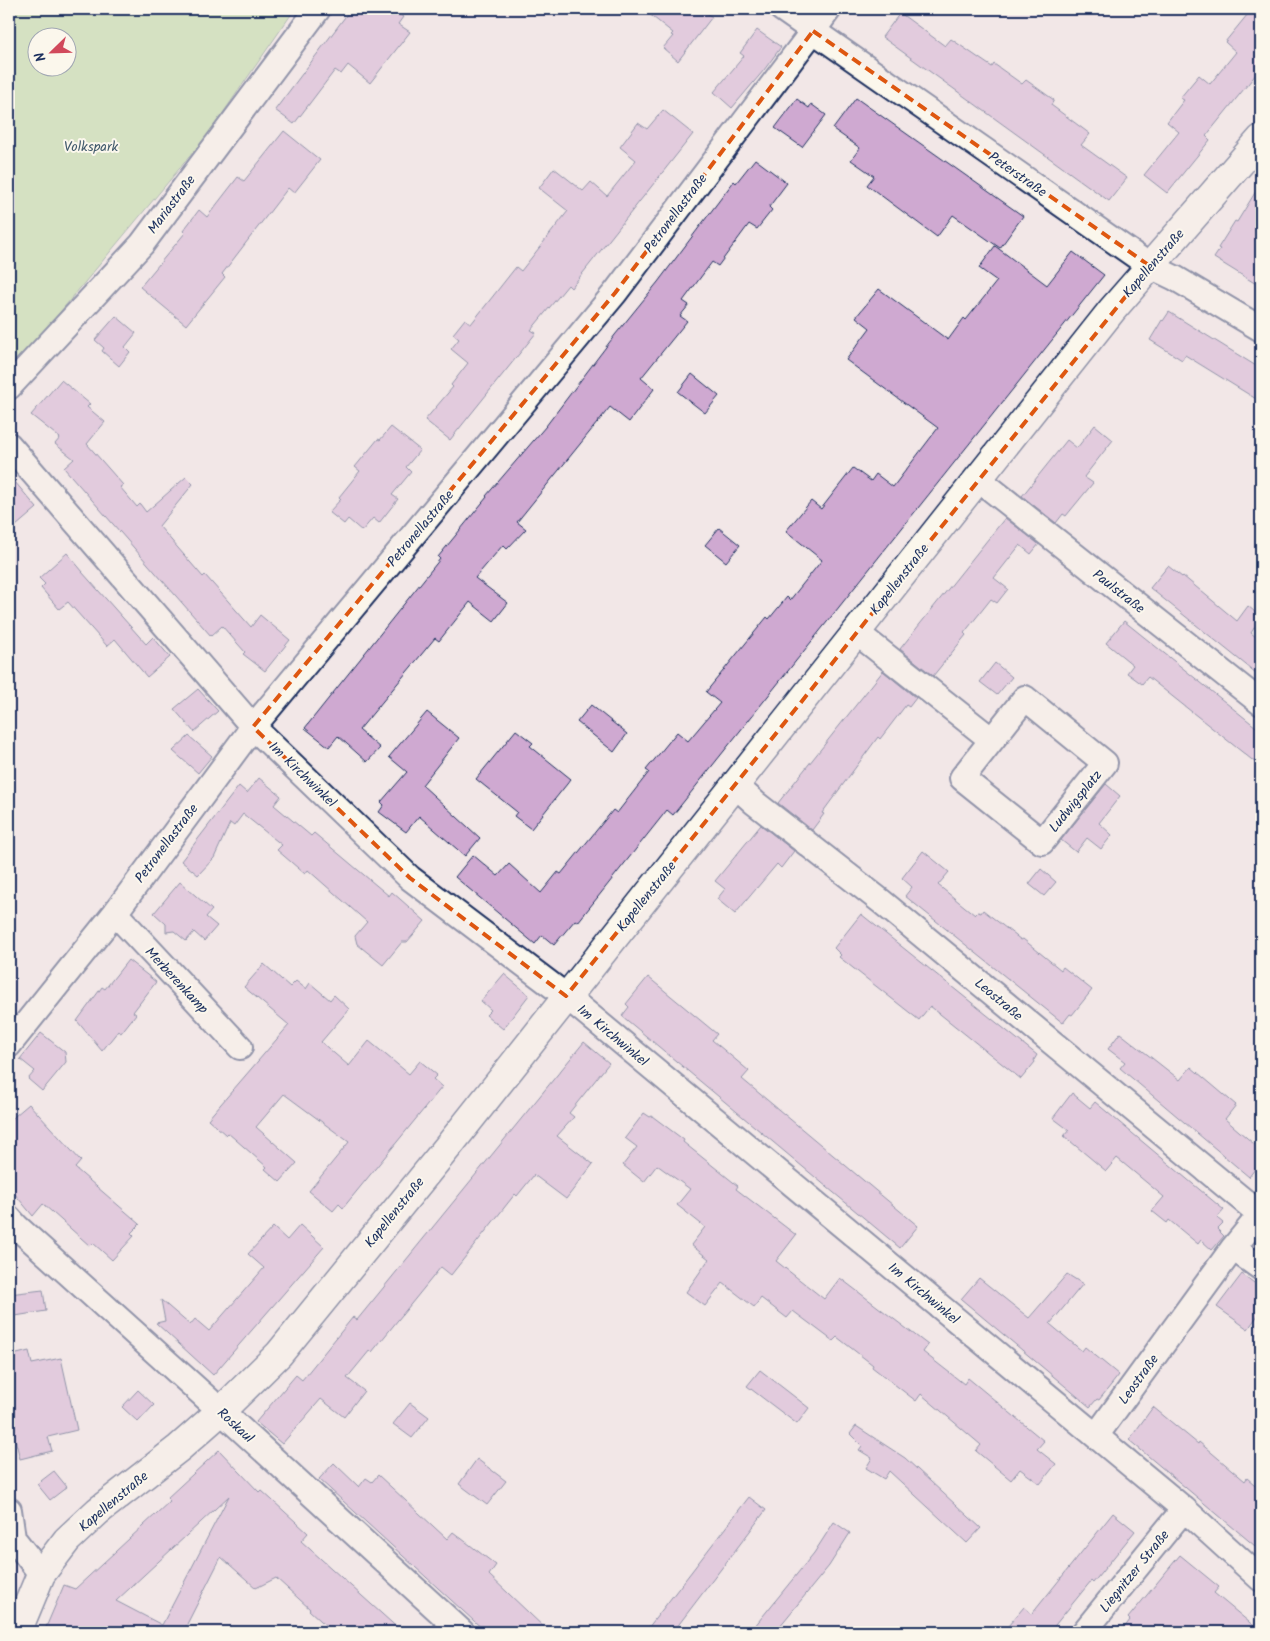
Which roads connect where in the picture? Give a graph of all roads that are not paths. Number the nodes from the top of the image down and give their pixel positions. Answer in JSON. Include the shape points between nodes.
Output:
{"nodes":[{"id":1,"x":318,"y":9,"type":"edge"},
{"id":2,"x":782,"y":9,"type":"edge"},
{"id":3,"x":829,"y":9,"type":"edge"},
{"id":4,"x":814,"y":31,"type":"junction"},
{"id":5,"x":1261,"y":139,"type":"edge"},
{"id":6,"x":1150,"y":266,"type":"junction"},
{"id":7,"x":1261,"y":328,"type":"edge"},
{"id":8,"x":9,"y":387,"type":"edge"},
{"id":9,"x":9,"y":445,"type":"edge"},
{"id":10,"x":977,"y":478,"type":"junction"},
{"id":11,"x":857,"y":633,"type":"junction"},
{"id":12,"x":1261,"y":703,"type":"edge"},
{"id":13,"x":254,"y":727,"type":"junction"},
{"id":14,"x":992,"y":740,"type":"junction"},
{"id":15,"x":735,"y":785,"type":"junction"},
{"id":16,"x":114,"y":913,"type":"junction"},
{"id":17,"x":566,"y":996,"type":"junction"},
{"id":18,"x":9,"y":1045,"type":"edge"},
{"id":19,"x":240,"y":1047,"type":"dead end"},
{"id":20,"x":1261,"y":1215,"type":"edge"},
{"id":21,"x":9,"y":1218,"type":"edge"},
{"id":22,"x":1233,"y":1248,"type":"junction"},
{"id":23,"x":1261,"y":1268,"type":"edge"},
{"id":24,"x":222,"y":1411,"type":"junction"},
{"id":25,"x":1096,"y":1436,"type":"junction"},
{"id":26,"x":1184,"y":1509,"type":"junction"},
{"id":27,"x":9,"y":1510,"type":"edge"},
{"id":28,"x":41,"y":1574,"type":"junction"},
{"id":29,"x":1261,"y":1579,"type":"edge"},
{"id":30,"x":17,"y":1632,"type":"edge"},
{"id":31,"x":462,"y":1632,"type":"edge"},
{"id":32,"x":1084,"y":1632,"type":"edge"}],
"edges":[{"from":1,"to":8,"type":"street","name":"Mariastraße","via":[[142,244]]},
{"from":2,"to":4,"type":"street","name":"Peterstraße"},
{"from":3,"to":4,"type":"street","name":"Petronellastraße"},
{"from":4,"to":6,"type":"street","name":"Peterstraße"},
{"from":4,"to":13,"type":"street","name":"Petronellastraße","via":[[605,306]]},
{"from":5,"to":6,"type":"street","name":"Kapellenstraße"},
{"from":6,"to":7,"type":"street","name":"Peterstraße"},
{"from":6,"to":10,"type":"street","name":"Kapellenstraße"},
{"from":9,"to":13,"type":"street","name":"Im Kirchwinkel"},
{"from":10,"to":11,"type":"street","name":"Kapellenstraße"},
{"from":10,"to":12,"type":"street","name":"Paulstraße"},
{"from":11,"to":14,"type":"street"},
{"from":11,"to":15,"type":"street","name":"Kapellenstraße"},
{"from":13,"to":16,"type":"street","name":"Petronellastraße"},
{"from":13,"to":17,"type":"street","name":"Im Kirchwinkel","via":[[410,878]]},
{"from":14,"to":14,"type":"street","name":"Ludwigsplatz","via":[[1025,698],[1105,763],[1042,842],[962,778]]},
{"from":15,"to":17,"type":"street","name":"Kapellenstraße"},
{"from":15,"to":20,"type":"street","name":"Leostraße"},
{"from":16,"to":18,"type":"street","name":"Petronellastraße"},
{"from":16,"to":19,"type":"street","name":"Merberenkamp"},
{"from":17,"to":24,"type":"street","name":"Kapellenstraße","via":[[279,1354]]},
{"from":17,"to":25,"type":"street","name":"Im Kirchwinkel"},
{"from":20,"to":22,"type":"street","name":"Leostraße"},
{"from":21,"to":24,"type":"street","name":"Roskaul"},
{"from":22,"to":23,"type":"street"},
{"from":22,"to":25,"type":"street","name":"Leostraße"},
{"from":24,"to":28,"type":"street","name":"Kapellenstraße","via":[[98,1511],[67,1540]]},
{"from":24,"to":31,"type":"street","name":"Roskaul"},
{"from":25,"to":26,"type":"street","name":"Im Kirchwinkel"},
{"from":26,"to":29,"type":"street","name":"Im Kirchwinkel"},
{"from":26,"to":32,"type":"street","name":"Liegnitzer Straße"},
{"from":27,"to":28,"type":"street","via":[[13,1538]]},
{"from":28,"to":30,"type":"street","name":"Kapellenstraße"}]}
